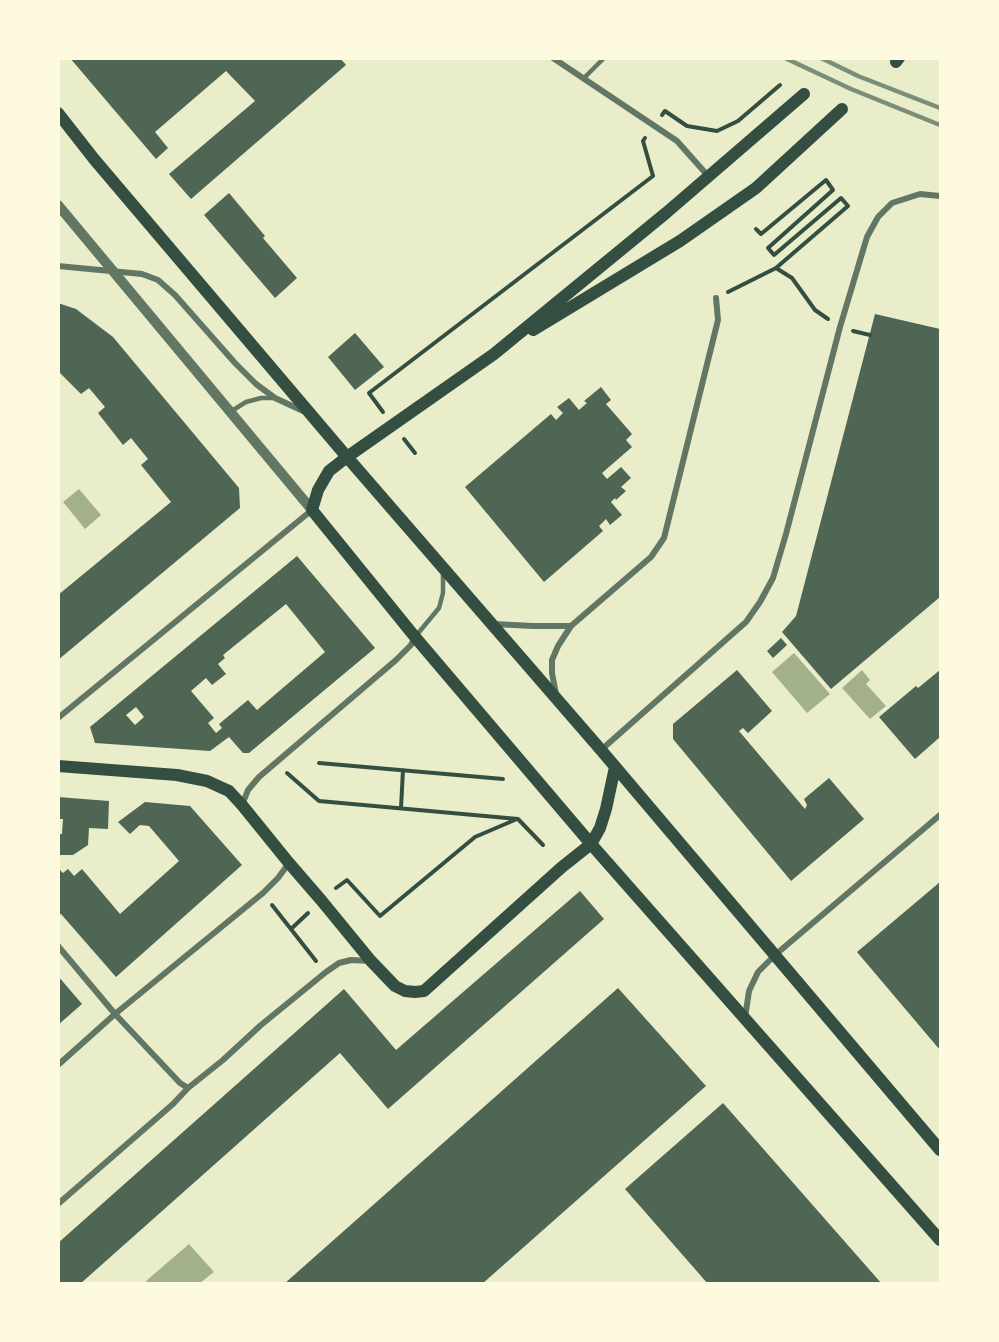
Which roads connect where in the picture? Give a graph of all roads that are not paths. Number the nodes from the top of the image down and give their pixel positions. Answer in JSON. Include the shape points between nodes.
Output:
{"nodes":[{"id":1,"x":553,"y":58,"type":"edge"},
{"id":2,"x":604,"y":58,"type":"edge"},
{"id":3,"x":583,"y":79,"type":"junction"},
{"id":4,"x":804,"y":94,"type":"dead end"},
{"id":5,"x":842,"y":109,"type":"dead end"},
{"id":6,"x":58,"y":113,"type":"edge"},
{"id":7,"x":709,"y":177,"type":"junction"},
{"id":8,"x":940,"y":196,"type":"edge"},
{"id":9,"x":58,"y":205,"type":"edge"},
{"id":10,"x":58,"y":266,"type":"edge"},
{"id":11,"x":113,"y":271,"type":"junction"},
{"id":12,"x":716,"y":298,"type":"road end"},
{"id":13,"x":494,"y":354,"type":"junction"},
{"id":14,"x":275,"y":398,"type":"junction"},
{"id":15,"x":230,"y":413,"type":"junction"},
{"id":16,"x":312,"y":415,"type":"junction"},
{"id":17,"x":347,"y":458,"type":"junction"},
{"id":18,"x":312,"y":510,"type":"junction"},
{"id":19,"x":443,"y":568,"type":"junction"},
{"id":20,"x":492,"y":624,"type":"junction"},
{"id":21,"x":571,"y":626,"type":"junction"},
{"id":22,"x":415,"y":637,"type":"junction"},
{"id":23,"x":556,"y":698,"type":"junction"},
{"id":24,"x":58,"y":718,"type":"edge"},
{"id":25,"x":602,"y":750,"type":"junction"},
{"id":26,"x":58,"y":766,"type":"edge"},
{"id":27,"x":615,"y":767,"type":"junction"},
{"id":28,"x":242,"y":805,"type":"junction"},
{"id":29,"x":940,"y":815,"type":"edge"},
{"id":30,"x":591,"y":844,"type":"junction"},
{"id":31,"x":289,"y":863,"type":"junction"},
{"id":32,"x":58,"y":946,"type":"edge"},
{"id":33,"x":774,"y":955,"type":"junction"},
{"id":34,"x":371,"y":961,"type":"junction"},
{"id":35,"x":116,"y":1014,"type":"junction"},
{"id":36,"x":745,"y":1018,"type":"junction"},
{"id":37,"x":58,"y":1065,"type":"edge"},
{"id":38,"x":188,"y":1088,"type":"junction"},
{"id":39,"x":940,"y":1150,"type":"edge"},
{"id":40,"x":58,"y":1204,"type":"edge"},
{"id":41,"x":940,"y":1240,"type":"edge"}],
"edges":[{"from":1,"to":3,"type":"street"},
{"from":2,"to":3,"type":"lane"},
{"from":3,"to":7,"type":"street","via":[[677,141]]},
{"from":4,"to":7,"type":"main road"},
{"from":5,"to":13,"type":"main road","via":[[756,188],[680,241]]},
{"from":6,"to":16,"type":"main road"},
{"from":7,"to":13,"type":"main road"},
{"from":8,"to":25,"type":"street","via":[[920,194],[892,203],[867,237],[786,534],[773,578],[760,602],[746,622]]},
{"from":9,"to":11,"type":"street"},
{"from":10,"to":11,"type":"street"},
{"from":11,"to":14,"type":"street","via":[[158,280],[249,377]]},
{"from":11,"to":15,"type":"street"},
{"from":12,"to":21,"type":"street","via":[[718,320],[664,538],[651,557]]},
{"from":13,"to":17,"type":"main road"},
{"from":14,"to":15,"type":"lane","via":[[246,402]]},
{"from":14,"to":16,"type":"street"},
{"from":15,"to":18,"type":"street"},
{"from":16,"to":17,"type":"main road"},
{"from":17,"to":18,"type":"main road","via":[[330,471]]},
{"from":17,"to":19,"type":"main road"},
{"from":18,"to":22,"type":"main road"},
{"from":18,"to":24,"type":"street"},
{"from":19,"to":20,"type":"main road"},
{"from":19,"to":22,"type":"lane","via":[[439,608]]},
{"from":20,"to":21,"type":"street"},
{"from":20,"to":23,"type":"main road"},
{"from":21,"to":23,"type":"street","via":[[552,660]]},
{"from":22,"to":28,"type":"street","via":[[396,660],[259,777]]},
{"from":22,"to":30,"type":"main road"},
{"from":23,"to":25,"type":"main road"},
{"from":25,"to":27,"type":"main road"},
{"from":26,"to":28,"type":"main road","via":[[192,778],[229,791]]},
{"from":27,"to":30,"type":"main road","via":[[606,809]]},
{"from":27,"to":33,"type":"main road"},
{"from":28,"to":31,"type":"main road"},
{"from":29,"to":33,"type":"street"},
{"from":30,"to":34,"type":"main road","via":[[424,991],[405,991],[395,986]]},
{"from":30,"to":36,"type":"main road"},
{"from":31,"to":34,"type":"main road"},
{"from":31,"to":35,"type":"street","via":[[263,893]]},
{"from":32,"to":35,"type":"street"},
{"from":33,"to":36,"type":"street","via":[[758,972],[749,991]]},
{"from":33,"to":39,"type":"main road"},
{"from":34,"to":38,"type":"street","via":[[351,960],[326,972]]},
{"from":35,"to":37,"type":"street"},
{"from":35,"to":38,"type":"street"},
{"from":36,"to":41,"type":"main road"},
{"from":38,"to":40,"type":"street"}]}
